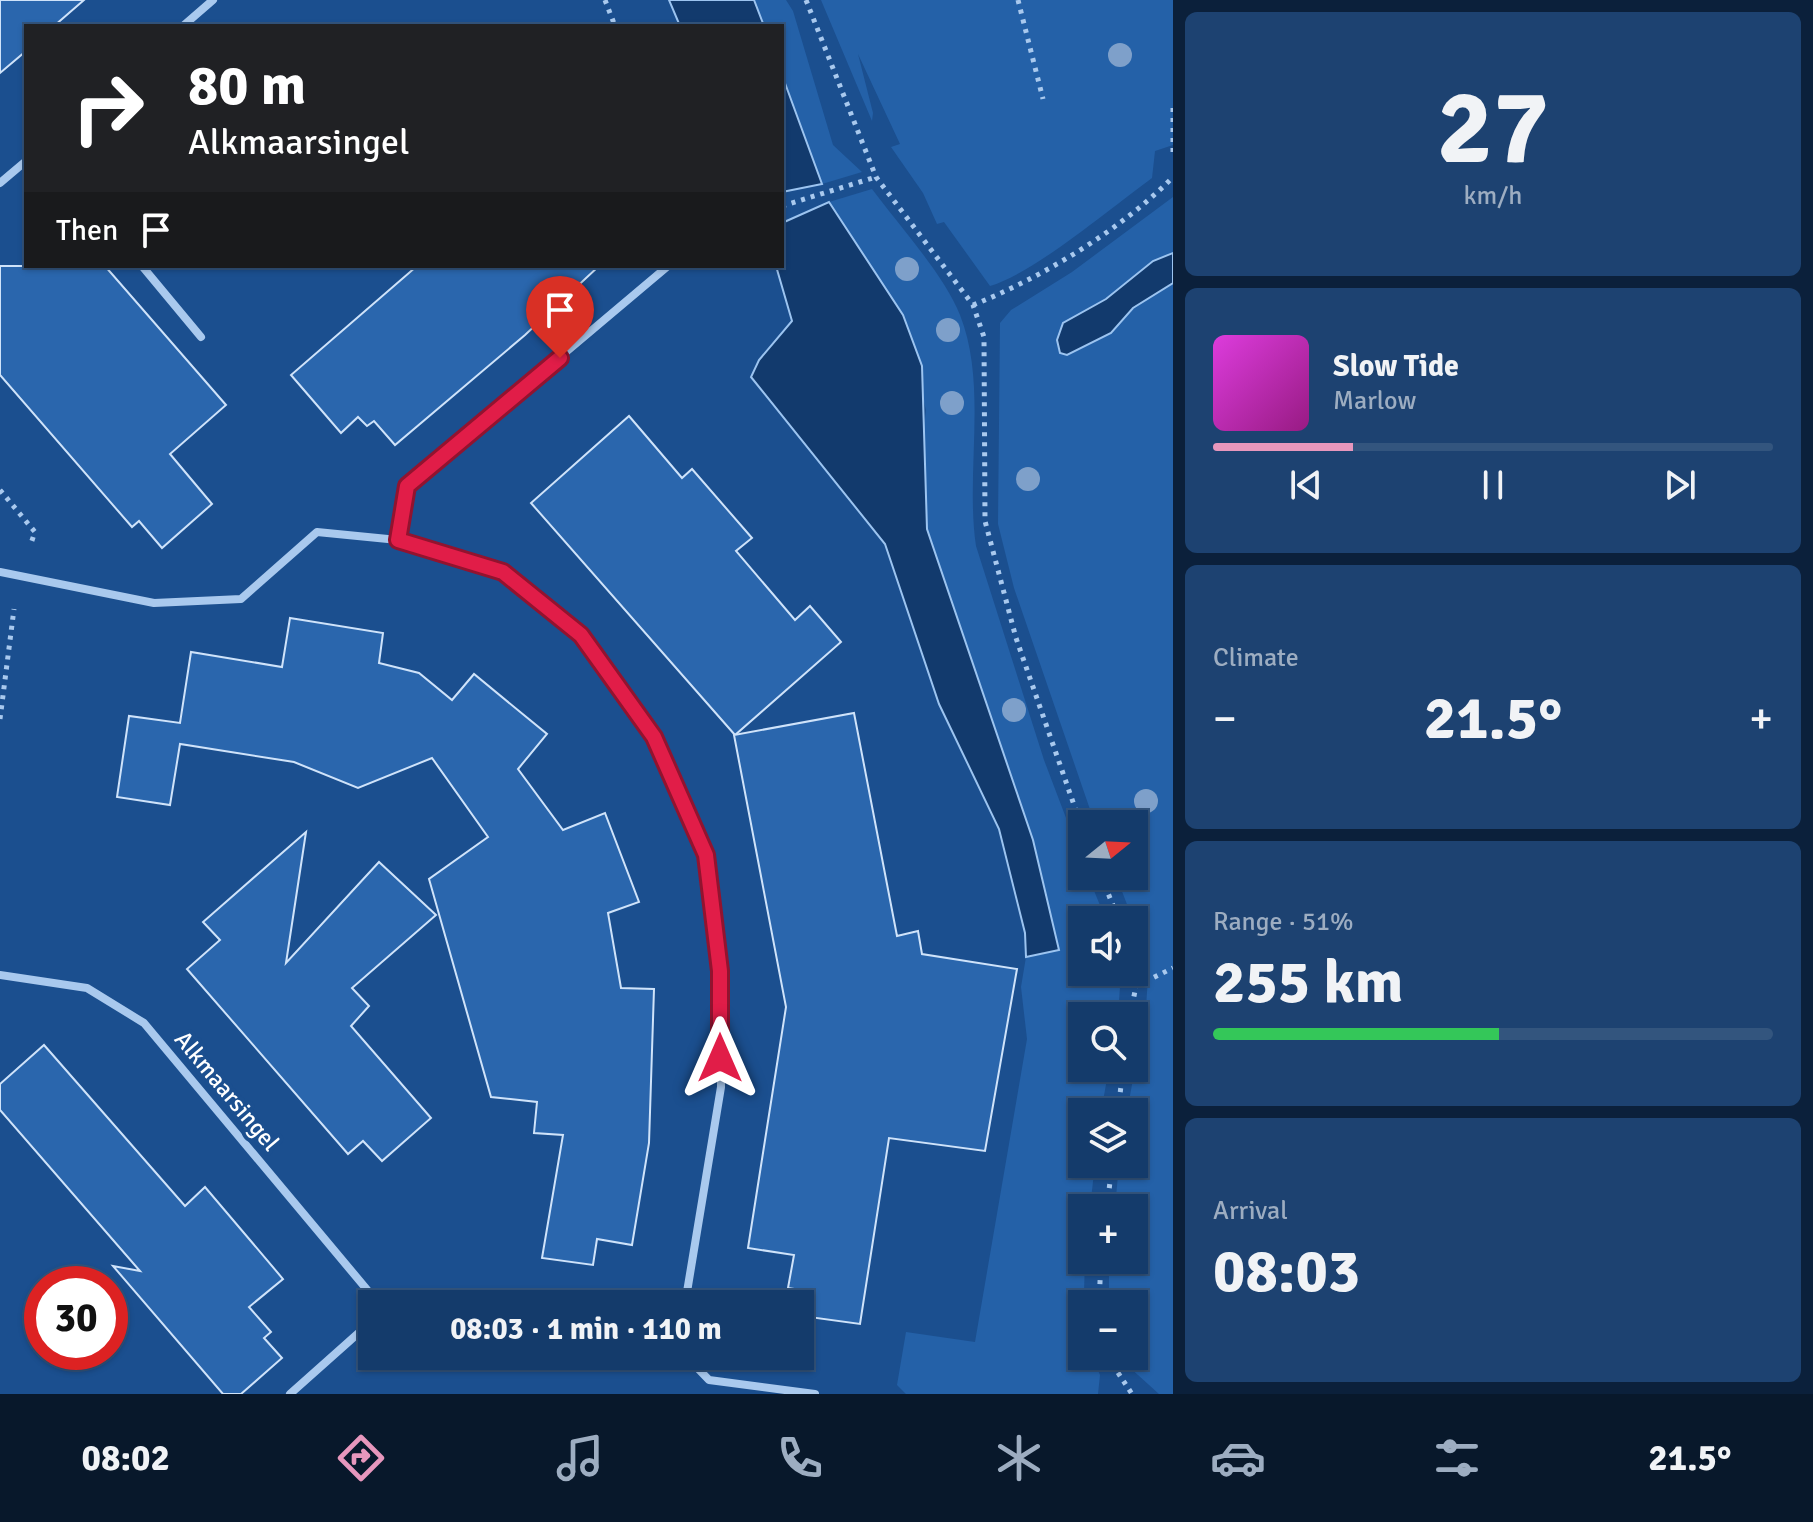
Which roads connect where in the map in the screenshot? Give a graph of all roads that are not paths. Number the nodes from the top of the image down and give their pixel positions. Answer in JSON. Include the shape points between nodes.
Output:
{"nodes":[{"id":1,"x":213,"y":0,"type":"edge"},
{"id":2,"x":185,"y":24,"type":"edge"},
{"id":3,"x":24,"y":163,"type":"edge"},
{"id":4,"x":0,"y":183,"type":"edge"},
{"id":5,"x":144,"y":268,"type":"edge"},
{"id":6,"x":666,"y":268,"type":"edge"},
{"id":7,"x":201,"y":337,"type":"dead end"},
{"id":8,"x":398,"y":540,"type":"junction"},
{"id":9,"x":0,"y":572,"type":"edge"},
{"id":10,"x":0,"y":975,"type":"edge"},
{"id":11,"x":367,"y":1290,"type":"edge"},
{"id":12,"x":687,"y":1290,"type":"edge"},
{"id":13,"x":358,"y":1333,"type":"edge"},
{"id":14,"x":699,"y":1370,"type":"edge"},
{"id":15,"x":290,"y":1394,"type":"edge"},
{"id":16,"x":815,"y":1394,"type":"edge"}],
"edges":[{"from":1,"to":2,"type":"street"},
{"from":3,"to":4,"type":"street"},
{"from":5,"to":7,"type":"street"},
{"from":6,"to":8,"type":"street","via":[[407,486]]},
{"from":8,"to":9,"type":"street","via":[[317,532],[241,599],[154,603]]},
{"from":8,"to":12,"type":"street","via":[[503,572],[581,635],[654,737],[706,855],[720,971],[721,1087]]},
{"from":10,"to":11,"type":"street","name":"Alkmaarsingel","via":[[87,988],[144,1023]]},
{"from":13,"to":15,"type":"street"},
{"from":14,"to":16,"type":"street","via":[[709,1380]]}]}
